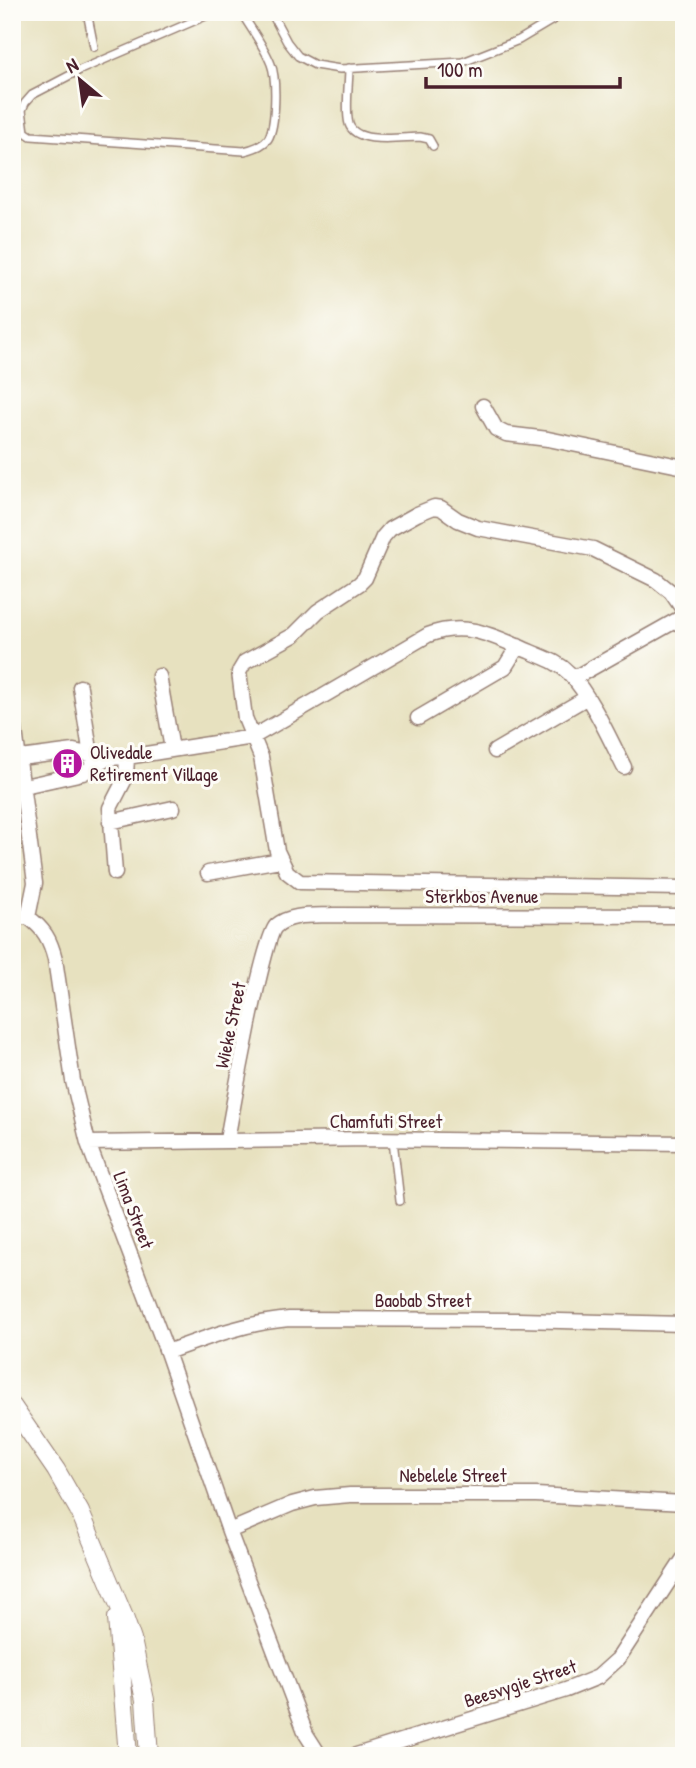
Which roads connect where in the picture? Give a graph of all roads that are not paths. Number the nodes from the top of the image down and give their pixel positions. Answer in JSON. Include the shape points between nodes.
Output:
{"nodes":[{"id":1,"x":87,"y":12,"type":"edge"},
{"id":2,"x":215,"y":12,"type":"edge"},
{"id":3,"x":242,"y":12,"type":"edge"},
{"id":4,"x":271,"y":12,"type":"edge"},
{"id":5,"x":566,"y":12,"type":"edge"},
{"id":6,"x":94,"y":47,"type":"dead end"},
{"id":7,"x":349,"y":68,"type":"junction"},
{"id":8,"x":433,"y":146,"type":"dead end"},
{"id":9,"x":483,"y":405,"type":"dead end"},
{"id":10,"x":684,"y":467,"type":"edge"},
{"id":11,"x":684,"y":611,"type":"edge"},
{"id":12,"x":684,"y":616,"type":"edge"},
{"id":13,"x":518,"y":646,"type":"junction"},
{"id":14,"x":159,"y":676,"type":"dead end"},
{"id":15,"x":574,"y":678,"type":"junction"},
{"id":16,"x":80,"y":687,"type":"dead end"},
{"id":17,"x":586,"y":698,"type":"junction"},
{"id":18,"x":13,"y":712,"type":"edge"},
{"id":19,"x":418,"y":718,"type":"dead end"},
{"id":20,"x":253,"y":737,"type":"junction"},
{"id":21,"x":172,"y":750,"type":"junction"},
{"id":22,"x":495,"y":751,"type":"dead end"},
{"id":23,"x":127,"y":757,"type":"junction"},
{"id":24,"x":20,"y":758,"type":"junction"},
{"id":25,"x":92,"y":760,"type":"junction"},
{"id":26,"x":624,"y":767,"type":"dead end"},
{"id":27,"x":24,"y":786,"type":"junction"},
{"id":28,"x":173,"y":808,"type":"dead end"},
{"id":29,"x":110,"y":822,"type":"junction"},
{"id":30,"x":280,"y":860,"type":"junction"},
{"id":31,"x":115,"y":873,"type":"dead end"},
{"id":32,"x":208,"y":873,"type":"dead end"},
{"id":33,"x":684,"y":888,"type":"edge"},
{"id":34,"x":684,"y":916,"type":"edge"},
{"id":35,"x":12,"y":917,"type":"edge"},
{"id":36,"x":28,"y":917,"type":"junction"},
{"id":37,"x":281,"y":922,"type":"joint"},
{"id":38,"x":227,"y":1140,"type":"junction"},
{"id":39,"x":393,"y":1140,"type":"junction"},
{"id":40,"x":88,"y":1143,"type":"junction"},
{"id":41,"x":684,"y":1143,"type":"edge"},
{"id":42,"x":400,"y":1201,"type":"dead end"},
{"id":43,"x":684,"y":1324,"type":"edge"},
{"id":44,"x":167,"y":1352,"type":"junction"},
{"id":45,"x":12,"y":1406,"type":"edge"},
{"id":46,"x":684,"y":1503,"type":"edge"},
{"id":47,"x":229,"y":1531,"type":"junction"},
{"id":48,"x":684,"y":1558,"type":"edge"},
{"id":49,"x":114,"y":1597,"type":"junction"},
{"id":50,"x":128,"y":1756,"type":"edge"},
{"id":51,"x":149,"y":1756,"type":"edge"},
{"id":52,"x":320,"y":1756,"type":"edge"},
{"id":53,"x":353,"y":1756,"type":"edge"}],
"edges":[{"from":1,"to":6,"type":"lane"},
{"from":2,"to":3,"type":"lane","via":[[32,95],[22,110],[25,132],[244,151],[256,148],[266,142],[271,131],[274,75]]},
{"from":4,"to":7,"type":"lane","via":[[298,55],[315,65]]},
{"from":5,"to":7,"type":"lane","via":[[519,40],[463,62]]},
{"from":7,"to":8,"type":"lane","via":[[349,123],[355,134],[365,138],[420,137]]},
{"from":9,"to":10,"type":"street","via":[[496,429],[506,434]]},
{"from":11,"to":20,"type":"street","via":[[656,580],[593,549],[478,528],[442,508],[426,509],[390,529],[359,584],[318,611],[294,635],[242,665],[242,702]]},
{"from":12,"to":15,"type":"street"},
{"from":13,"to":15,"type":"street","via":[[558,663]]},
{"from":13,"to":19,"type":"street","via":[[505,667]]},
{"from":13,"to":20,"type":"street","via":[[474,630],[443,630]]},
{"from":14,"to":21,"type":"street"},
{"from":15,"to":17,"type":"street"},
{"from":16,"to":25,"type":"street"},
{"from":17,"to":22,"type":"street"},
{"from":17,"to":26,"type":"street"},
{"from":18,"to":24,"type":"street"},
{"from":20,"to":21,"type":"street"},
{"from":20,"to":30,"type":"street","via":[[261,757]]},
{"from":21,"to":23,"type":"street"},
{"from":23,"to":25,"type":"street"},
{"from":23,"to":29,"type":"street","via":[[126,777],[110,808]]},
{"from":24,"to":25,"type":"street","via":[[74,751]]},
{"from":24,"to":27,"type":"street"},
{"from":25,"to":27,"type":"street","via":[[83,773]]},
{"from":27,"to":36,"type":"street","via":[[35,883]]},
{"from":28,"to":29,"type":"street"},
{"from":29,"to":31,"type":"street"},
{"from":30,"to":32,"type":"street"},
{"from":30,"to":33,"type":"street","via":[[300,882]]},
{"from":34,"to":37,"type":"street","name":"Sterkbos Avenue","via":[[333,915]]},
{"from":35,"to":36,"type":"street"},
{"from":36,"to":40,"type":"street","name":"Lima Street","via":[[50,939]]},
{"from":37,"to":38,"type":"street","name":"Wieke Street","via":[[271,932],[265,952]]},
{"from":38,"to":39,"type":"street","name":"Chamfuti Street"},
{"from":38,"to":40,"type":"street","name":"Chamfuti Street"},
{"from":39,"to":41,"type":"street","name":"Chamfuti Street"},
{"from":39,"to":42,"type":"lane"},
{"from":40,"to":44,"type":"street","name":"Lima Street"},
{"from":43,"to":44,"type":"street","name":"Baobab Street","via":[[289,1319],[229,1329]]},
{"from":44,"to":47,"type":"street","name":"Lima Street"},
{"from":45,"to":49,"type":"street","via":[[80,1512]]},
{"from":46,"to":47,"type":"street","name":"Nebelele Street","via":[[536,1495],[350,1495],[292,1504]]},
{"from":47,"to":52,"type":"street","name":"Lima Street","via":[[311,1745]]},
{"from":48,"to":53,"type":"street","name":"Beesvygie Street","via":[[627,1647],[598,1677]]},
{"from":49,"to":50,"type":"street"},
{"from":49,"to":51,"type":"street","via":[[138,1668]]}]}
